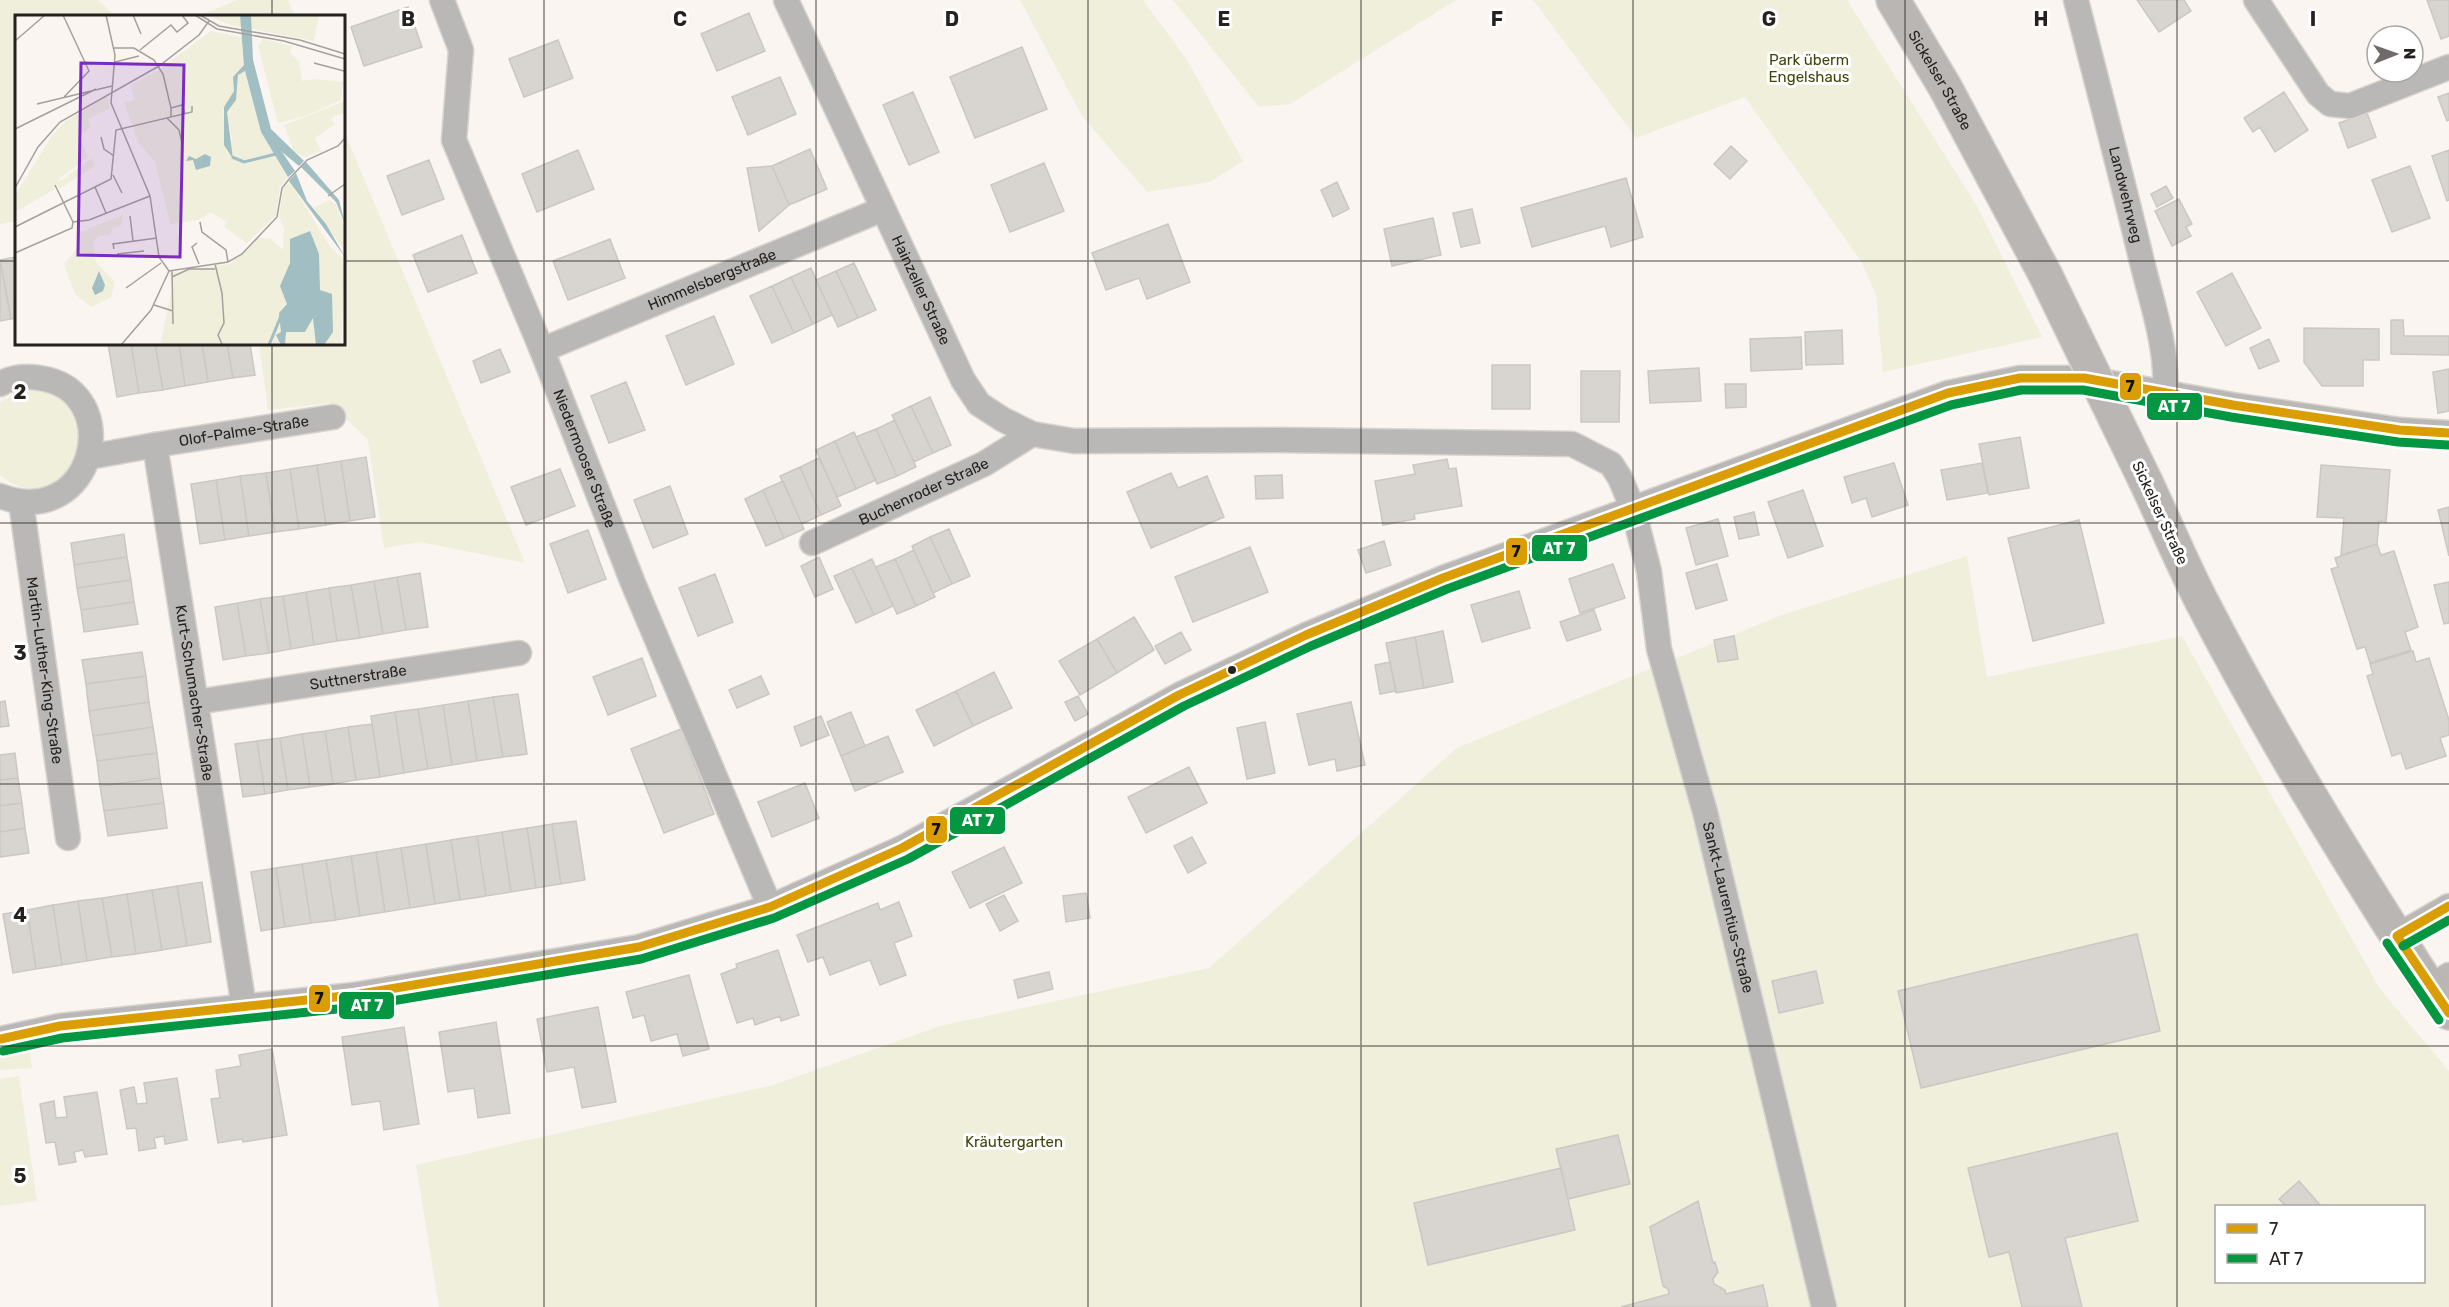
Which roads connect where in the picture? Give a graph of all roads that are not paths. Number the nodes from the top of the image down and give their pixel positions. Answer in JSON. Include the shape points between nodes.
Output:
{"nodes":[{"id":1,"x":442,"y":0,"type":"edge"},
{"id":2,"x":786,"y":0,"type":"edge"},
{"id":3,"x":1893,"y":0,"type":"edge"},
{"id":4,"x":2076,"y":0,"type":"edge"},
{"id":5,"x":2256,"y":0,"type":"edge"},
{"id":6,"x":2449,"y":67,"type":"edge"},
{"id":7,"x":882,"y":209,"type":"junction"},
{"id":8,"x":542,"y":351,"type":"junction"},
{"id":9,"x":0,"y":384,"type":"edge"},
{"id":10,"x":2165,"y":392,"type":"junction"},
{"id":11,"x":333,"y":417,"type":"dead end"},
{"id":12,"x":2449,"y":433,"type":"edge"},
{"id":13,"x":1032,"y":434,"type":"junction"},
{"id":14,"x":155,"y":445,"type":"junction"},
{"id":15,"x":89,"y":457,"type":"junction"},
{"id":16,"x":11,"y":499,"type":"edge"},
{"id":17,"x":1633,"y":509,"type":"junction"},
{"id":18,"x":812,"y":543,"type":"dead end"},
{"id":19,"x":519,"y":653,"type":"dead end"},
{"id":20,"x":196,"y":702,"type":"junction"},
{"id":21,"x":68,"y":838,"type":"dead end"},
{"id":22,"x":2449,"y":906,"type":"edge"},
{"id":23,"x":770,"y":907,"type":"junction"},
{"id":24,"x":2397,"y":936,"type":"junction"},
{"id":25,"x":2443,"y":992,"type":"edge"},
{"id":26,"x":244,"y":1008,"type":"junction"},
{"id":27,"x":0,"y":1039,"type":"edge"},
{"id":28,"x":1824,"y":1307,"type":"edge"}],
"edges":[{"from":1,"to":8,"type":"street","name":"Niedermooser Straße","via":[[460,50],[454,140]]},
{"from":2,"to":7,"type":"street","name":"Hainzeller Straße"},
{"from":3,"to":24,"type":"main road","name":"Sickelser Straße","bridge":true,"via":[[1946,87],[2046,276],[2200,599],[2327,824]]},
{"from":4,"to":10,"type":"street","name":"Landwehrweg","via":[[2154,310],[2166,376]]},
{"from":5,"to":6,"type":"street","via":[[2318,94],[2330,104],[2350,106]]},
{"from":7,"to":8,"type":"street","name":"Himmelsbergstraße"},
{"from":7,"to":13,"type":"street","name":"Hainzeller Straße","via":[[963,380],[979,404]]},
{"from":8,"to":23,"type":"street","name":"Niedermooser Straße","via":[[633,584]]},
{"from":9,"to":15,"type":"street","via":[[28,376],[49,379],[68,390],[89,420]]},
{"from":10,"to":12,"type":"street","via":[[2400,430]]},
{"from":10,"to":17,"type":"street","via":[[2084,378],[2020,378],[1947,393]]},
{"from":11,"to":14,"type":"street","name":"Olof-Palme-Straße"},
{"from":13,"to":17,"type":"street","name":"Hainzeller Straße","via":[[1074,441],[1572,444],[1611,464]]},
{"from":13,"to":18,"type":"street","name":"Buchenroder Straße","via":[[984,464]]},
{"from":14,"to":15,"type":"street"},
{"from":14,"to":20,"type":"street","name":"Kurt-Schumacher-Straße"},
{"from":15,"to":16,"type":"street","via":[[82,473],[63,492],[39,502]]},
{"from":16,"to":21,"type":"street","name":"Martin-Luther-King-Straße"},
{"from":17,"to":23,"type":"street","via":[[1443,578],[1231,669],[902,848]]},
{"from":17,"to":28,"type":"street","name":"Sankt-Laurentius-Straße","via":[[1649,570],[1659,649],[1705,813]]},
{"from":19,"to":20,"type":"street","name":"Suttnerstraße"},
{"from":20,"to":26,"type":"street","name":"Kurt-Schumacher-Straße"},
{"from":22,"to":24,"type":"street"},
{"from":23,"to":26,"type":"street","via":[[639,947],[354,995]]},
{"from":24,"to":25,"type":"main road","name":"Sickelser Straße"},
{"from":26,"to":27,"type":"street","via":[[60,1026]]}]}
